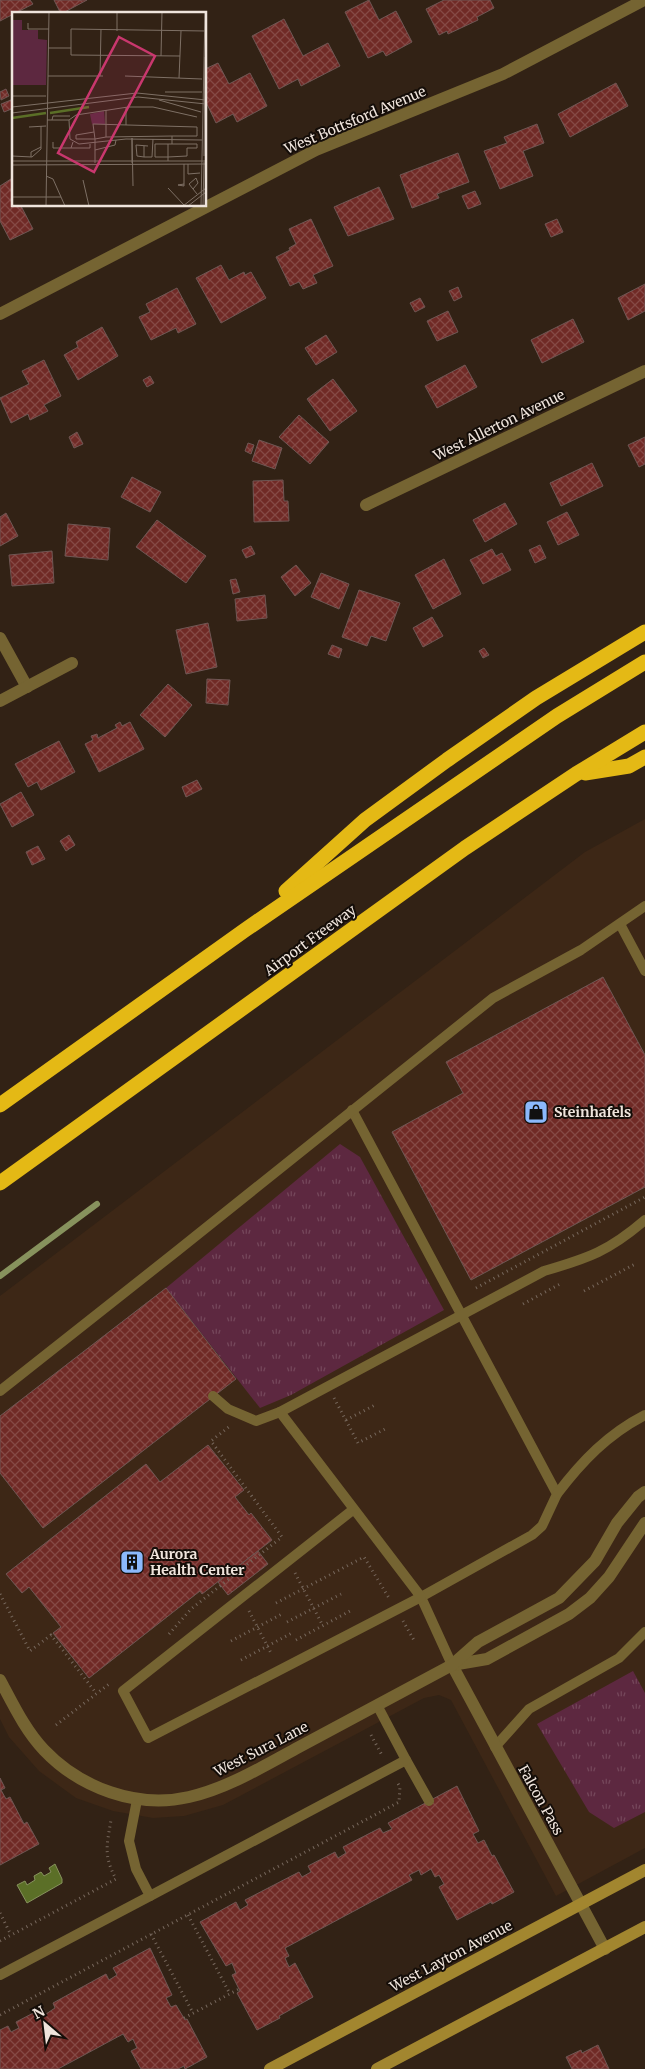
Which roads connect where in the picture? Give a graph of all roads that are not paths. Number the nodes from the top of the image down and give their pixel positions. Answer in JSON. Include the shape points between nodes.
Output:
{"nodes":[{"id":1,"x":644,"y":0,"type":"edge"},
{"id":2,"x":0,"y":314,"type":"edge"},
{"id":3,"x":645,"y":371,"type":"edge"},
{"id":4,"x":366,"y":505,"type":"dead end"},
{"id":5,"x":645,"y":632,"type":"edge"},
{"id":6,"x":0,"y":638,"type":"edge"},
{"id":7,"x":645,"y":662,"type":"edge"},
{"id":8,"x":72,"y":663,"type":"dead end"},
{"id":9,"x":27,"y":687,"type":"junction"},
{"id":10,"x":0,"y":701,"type":"edge"},
{"id":11,"x":645,"y":732,"type":"edge"},
{"id":12,"x":645,"y":757,"type":"edge"},
{"id":13,"x":576,"y":774,"type":"junction"},
{"id":14,"x":645,"y":906,"type":"edge"},
{"id":15,"x":620,"y":924,"type":"junction"},
{"id":16,"x":244,"y":930,"type":"junction"},
{"id":17,"x":645,"y":971,"type":"edge"},
{"id":18,"x":0,"y":1105,"type":"edge"},
{"id":19,"x":352,"y":1110,"type":"junction"},
{"id":20,"x":0,"y":1183,"type":"edge"},
{"id":21,"x":645,"y":1220,"type":"edge"},
{"id":22,"x":462,"y":1315,"type":"junction"},
{"id":23,"x":0,"y":1391,"type":"edge"},
{"id":24,"x":213,"y":1396,"type":"dead end"},
{"id":25,"x":280,"y":1412,"type":"junction"},
{"id":26,"x":645,"y":1415,"type":"edge"},
{"id":27,"x":645,"y":1492,"type":"edge"},
{"id":28,"x":558,"y":1494,"type":"junction"},
{"id":29,"x":354,"y":1509,"type":"junction"},
{"id":30,"x":645,"y":1524,"type":"edge"},
{"id":31,"x":420,"y":1597,"type":"junction"},
{"id":32,"x":645,"y":1632,"type":"edge"},
{"id":33,"x":452,"y":1665,"type":"junction"},
{"id":34,"x":0,"y":1680,"type":"edge"},
{"id":35,"x":377,"y":1705,"type":"junction"},
{"id":36,"x":495,"y":1747,"type":"junction"},
{"id":37,"x":406,"y":1760,"type":"junction"},
{"id":38,"x":137,"y":1800,"type":"junction"},
{"id":39,"x":429,"y":1801,"type":"dead end"},
{"id":40,"x":645,"y":1870,"type":"edge"},
{"id":41,"x":150,"y":1896,"type":"junction"},
{"id":42,"x":581,"y":1904,"type":"junction"},
{"id":43,"x":645,"y":1927,"type":"edge"},
{"id":44,"x":605,"y":1949,"type":"junction"},
{"id":45,"x":0,"y":1975,"type":"edge"},
{"id":46,"x":270,"y":2069,"type":"edge"},
{"id":47,"x":377,"y":2069,"type":"edge"}],
"edges":[{"from":1,"to":2,"type":"street","name":"West Bottsford Avenue","via":[[503,74],[316,150]]},
{"from":3,"to":4,"type":"street","name":"West Allerton Avenue"},
{"from":5,"to":16,"type":"highway","via":[[536,698],[365,820]]},
{"from":6,"to":9,"type":"street"},
{"from":7,"to":16,"type":"highway","via":[[557,716]]},
{"from":8,"to":9,"type":"street"},
{"from":9,"to":10,"type":"street"},
{"from":11,"to":13,"type":"highway","name":"Airport Freeway"},
{"from":12,"to":13,"type":"highway","via":[[629,766]]},
{"from":13,"to":20,"type":"highway","name":"Airport Freeway","via":[[465,848]]},
{"from":14,"to":15,"type":"lane"},
{"from":15,"to":17,"type":"lane"},
{"from":15,"to":19,"type":"lane","via":[[581,950],[493,998]]},
{"from":16,"to":18,"type":"highway"},
{"from":19,"to":22,"type":"lane"},
{"from":19,"to":23,"type":"lane"},
{"from":21,"to":22,"type":"lane","via":[[601,1252],[544,1272]]},
{"from":22,"to":25,"type":"lane"},
{"from":22,"to":28,"type":"lane"},
{"from":24,"to":25,"type":"lane","via":[[228,1409],[256,1421]]},
{"from":25,"to":29,"type":"lane"},
{"from":26,"to":28,"type":"lane","via":[[599,1445]]},
{"from":27,"to":33,"type":"street","name":"West Sura Lane","via":[[617,1523],[595,1561],[559,1598],[478,1642]]},
{"from":28,"to":31,"type":"lane","via":[[542,1526],[532,1536]]},
{"from":29,"to":31,"type":"lane"},
{"from":29,"to":31,"type":"lane","via":[[123,1692],[148,1738]]},
{"from":30,"to":33,"type":"street","name":"West Sura Lane","via":[[609,1577],[590,1598],[569,1614],[487,1658]]},
{"from":31,"to":33,"type":"lane"},
{"from":32,"to":36,"type":"lane","via":[[619,1658],[529,1709]]},
{"from":33,"to":35,"type":"street","name":"West Sura Lane"},
{"from":33,"to":36,"type":"street","name":"Falcon Pass"},
{"from":34,"to":38,"type":"street","name":"West Sura Lane","via":[[21,1720],[44,1750],[74,1777]]},
{"from":35,"to":37,"type":"lane"},
{"from":35,"to":38,"type":"street","name":"West Sura Lane","via":[[230,1783],[189,1797]]},
{"from":36,"to":42,"type":"street","name":"Falcon Pass"},
{"from":37,"to":39,"type":"lane"},
{"from":37,"to":41,"type":"lane"},
{"from":38,"to":41,"type":"lane","via":[[129,1842],[136,1869]]},
{"from":40,"to":42,"type":"main road","name":"West Layton Avenue"},
{"from":41,"to":45,"type":"lane"},
{"from":42,"to":44,"type":"street","name":"Falcon Pass"},
{"from":42,"to":46,"type":"main road","name":"West Layton Avenue"},
{"from":43,"to":44,"type":"main road"},
{"from":44,"to":47,"type":"main road"}]}
